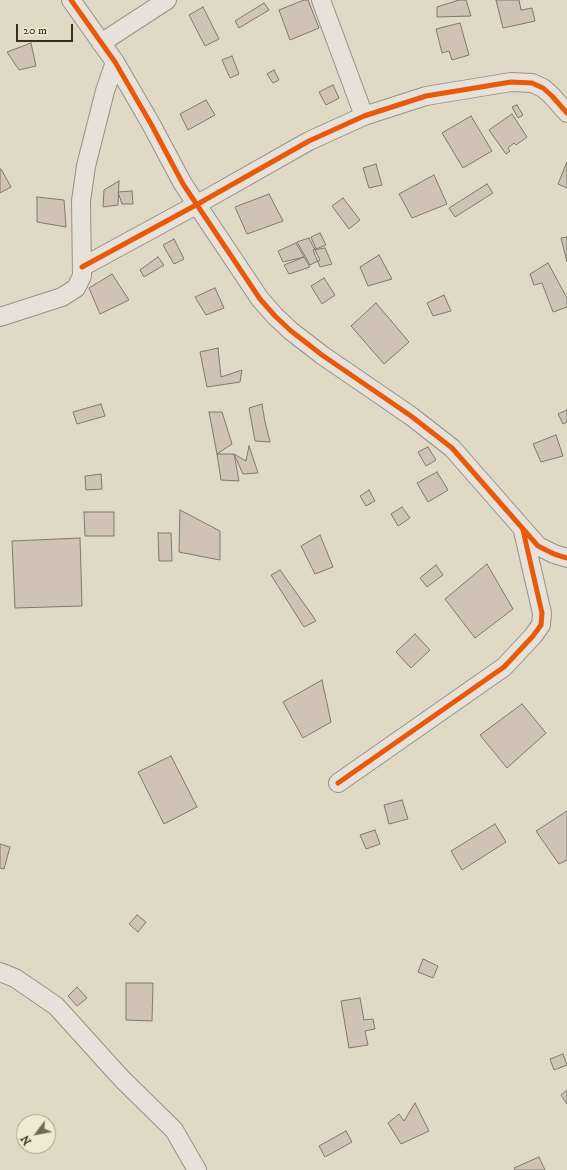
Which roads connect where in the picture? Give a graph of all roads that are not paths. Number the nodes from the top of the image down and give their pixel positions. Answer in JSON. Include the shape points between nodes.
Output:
{"nodes":[{"id":1,"x":70,"y":0,"type":"edge"},
{"id":2,"x":167,"y":0,"type":"edge"},
{"id":3,"x":321,"y":0,"type":"edge"},
{"id":4,"x":101,"y":43,"type":"junction"},
{"id":5,"x":115,"y":62,"type":"junction"},
{"id":6,"x":567,"y":113,"type":"edge"},
{"id":7,"x":364,"y":116,"type":"junction"},
{"id":8,"x":196,"y":205,"type":"junction"},
{"id":9,"x":82,"y":268,"type":"junction"},
{"id":10,"x":0,"y":317,"type":"edge"},
{"id":11,"x":522,"y":528,"type":"junction"},
{"id":12,"x":567,"y":558,"type":"edge"},
{"id":13,"x":338,"y":783,"type":"dead end"},
{"id":14,"x":0,"y":972,"type":"edge"},
{"id":15,"x":197,"y":1170,"type":"edge"}],
"edges":[{"from":1,"to":4,"type":"street"},
{"from":2,"to":4,"type":"street"},
{"from":3,"to":7,"type":"street"},
{"from":4,"to":5,"type":"street"},
{"from":5,"to":8,"type":"street"},
{"from":5,"to":9,"type":"street","via":[[86,166],[81,201]]},
{"from":6,"to":7,"type":"street","via":[[543,88],[532,83],[511,82],[426,96]]},
{"from":7,"to":8,"type":"street","via":[[309,141]]},
{"from":8,"to":9,"type":"street"},
{"from":8,"to":11,"type":"street","via":[[275,316],[322,355],[411,416],[452,448]]},
{"from":9,"to":10,"type":"street","via":[[82,276],[76,288],[62,298]]},
{"from":11,"to":12,"type":"street","via":[[538,546]]},
{"from":11,"to":13,"type":"street","via":[[542,612],[541,625],[534,636],[504,667]]},
{"from":14,"to":15,"type":"street","via":[[15,978],[56,1006],[122,1079],[174,1130]]}]}
